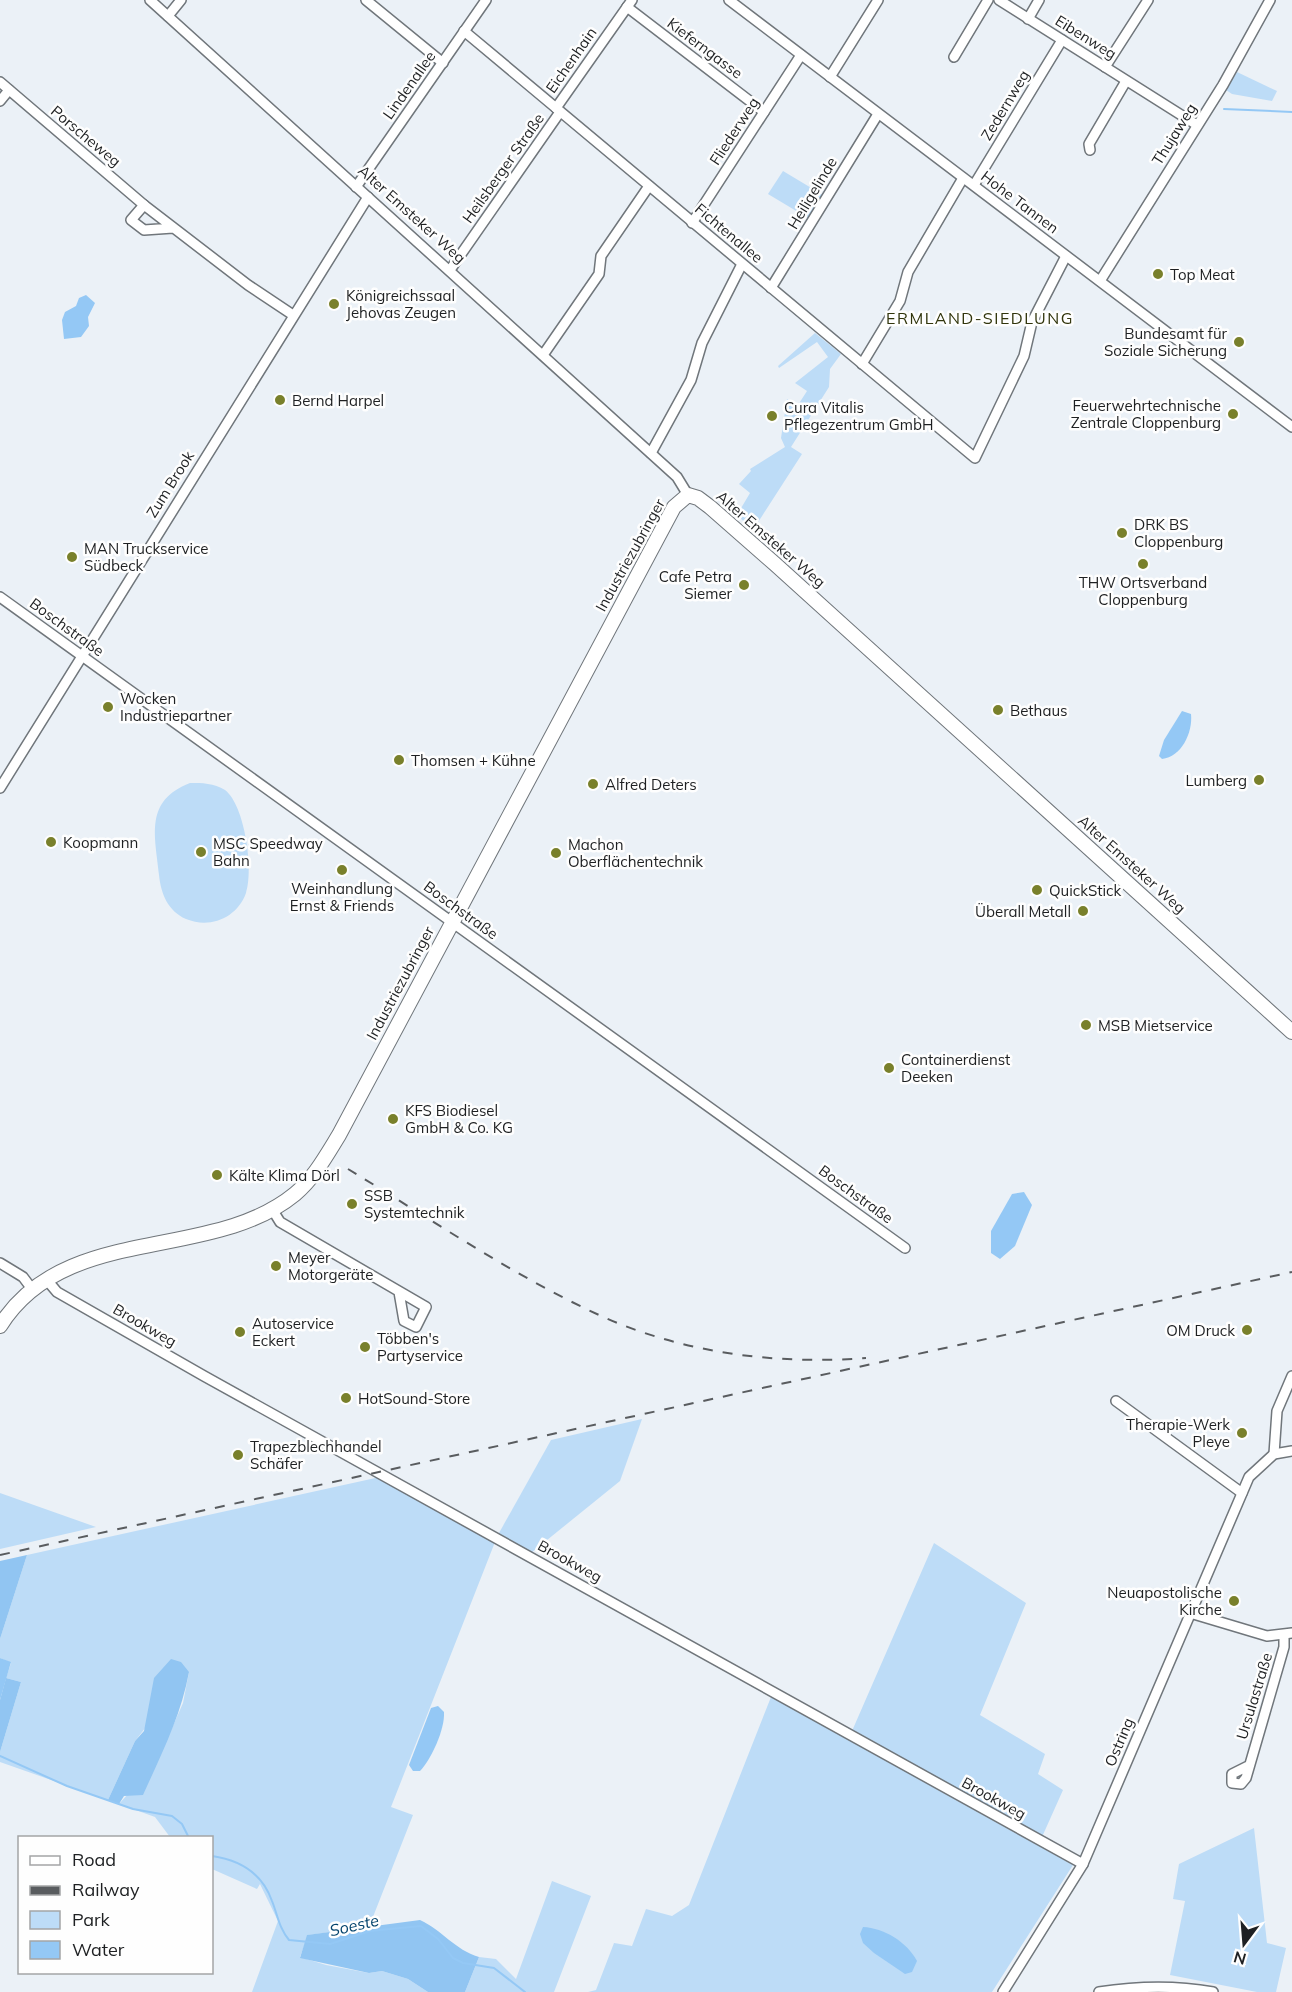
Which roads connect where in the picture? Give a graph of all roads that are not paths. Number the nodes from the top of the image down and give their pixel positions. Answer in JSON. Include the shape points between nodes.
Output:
{"nodes":[{"id":1,"x":150,"y":0,"type":"edge"},
{"id":2,"x":181,"y":0,"type":"edge"},
{"id":3,"x":366,"y":0,"type":"edge"},
{"id":4,"x":486,"y":0,"type":"edge"},
{"id":5,"x":729,"y":0,"type":"edge"},
{"id":6,"x":878,"y":0,"type":"edge"},
{"id":7,"x":988,"y":0,"type":"edge"},
{"id":8,"x":999,"y":0,"type":"edge"},
{"id":9,"x":1039,"y":0,"type":"edge"},
{"id":10,"x":1148,"y":0,"type":"edge"},
{"id":11,"x":1270,"y":0,"type":"edge"},
{"id":12,"x":630,"y":4,"type":"edge"},
{"id":13,"x":168,"y":16,"type":"junction"},
{"id":14,"x":1028,"y":19,"type":"junction"},
{"id":15,"x":464,"y":31,"type":"junction"},
{"id":16,"x":1062,"y":40,"type":"junction"},
{"id":17,"x":801,"y":55,"type":"junction"},
{"id":18,"x":954,"y":57,"type":"dead end"},
{"id":19,"x":442,"y":63,"type":"junction"},
{"id":20,"x":1105,"y":67,"type":"junction"},
{"id":21,"x":830,"y":77,"type":"junction"},
{"id":22,"x":1126,"y":81,"type":"junction"},
{"id":23,"x":0,"y":82,"type":"edge"},
{"id":24,"x":9,"y":90,"type":"junction"},
{"id":25,"x":0,"y":101,"type":"edge"},
{"id":26,"x":558,"y":110,"type":"junction"},
{"id":27,"x":764,"y":112,"type":"junction"},
{"id":28,"x":878,"y":114,"type":"junction"},
{"id":29,"x":1197,"y":125,"type":"junction"},
{"id":30,"x":1090,"y":150,"type":"dead end"},
{"id":31,"x":963,"y":178,"type":"junction"},
{"id":32,"x":974,"y":185,"type":"junction"},
{"id":33,"x":649,"y":186,"type":"junction"},
{"id":34,"x":356,"y":187,"type":"junction"},
{"id":35,"x":368,"y":197,"type":"junction"},
{"id":36,"x":144,"y":205,"type":"junction"},
{"id":37,"x":692,"y":223,"type":"junction"},
{"id":38,"x":173,"y":228,"type":"junction"},
{"id":39,"x":1066,"y":256,"type":"junction"},
{"id":40,"x":742,"y":264,"type":"junction"},
{"id":41,"x":450,"y":270,"type":"junction"},
{"id":42,"x":1100,"y":281,"type":"junction"},
{"id":43,"x":771,"y":288,"type":"junction"},
{"id":44,"x":293,"y":315,"type":"junction"},
{"id":45,"x":543,"y":355,"type":"junction"},
{"id":46,"x":862,"y":364,"type":"junction"},
{"id":47,"x":1292,"y":427,"type":"edge"},
{"id":48,"x":651,"y":453,"type":"junction"},
{"id":49,"x":688,"y":495,"type":"junction"},
{"id":50,"x":0,"y":597,"type":"edge"},
{"id":51,"x":82,"y":656,"type":"junction"},
{"id":52,"x":0,"y":788,"type":"edge"},
{"id":53,"x":452,"y":922,"type":"junction"},
{"id":54,"x":1292,"y":1032,"type":"edge"},
{"id":55,"x":272,"y":1209,"type":"junction"},
{"id":56,"x":906,"y":1248,"type":"dead end"},
{"id":57,"x":0,"y":1263,"type":"edge"},
{"id":58,"x":46,"y":1279,"type":"junction"},
{"id":59,"x":32,"y":1288,"type":"junction"},
{"id":60,"x":399,"y":1292,"type":"dead end"},
{"id":61,"x":0,"y":1326,"type":"edge"},
{"id":62,"x":1292,"y":1376,"type":"edge"},
{"id":63,"x":1116,"y":1401,"type":"dead end"},
{"id":64,"x":1292,"y":1451,"type":"edge"},
{"id":65,"x":1275,"y":1454,"type":"junction"},
{"id":66,"x":1242,"y":1493,"type":"junction"},
{"id":67,"x":1190,"y":1613,"type":"junction"},
{"id":68,"x":1288,"y":1634,"type":"edge"},
{"id":69,"x":1248,"y":1766,"type":"dead end"},
{"id":70,"x":1083,"y":1864,"type":"junction"},
{"id":71,"x":1003,"y":1992,"type":"edge"},
{"id":72,"x":1099,"y":1992,"type":"edge"},
{"id":73,"x":1213,"y":1992,"type":"edge"}],
"edges":[{"from":1,"to":13,"type":"street","name":"Alter Emsteker Weg"},
{"from":2,"to":13,"type":"street"},
{"from":3,"to":19,"type":"street"},
{"from":4,"to":15,"type":"street","name":"Lindenallee"},
{"from":5,"to":17,"type":"street","name":"Hohe Tannen"},
{"from":6,"to":21,"type":"street"},
{"from":7,"to":18,"type":"street"},
{"from":8,"to":14,"type":"street","name":"Eibenweg"},
{"from":9,"to":14,"type":"street"},
{"from":10,"to":20,"type":"street"},
{"from":11,"to":29,"type":"street","name":"Thujaweg"},
{"from":12,"to":26,"type":"street","name":"Eichenhain"},
{"from":12,"to":27,"type":"street","name":"Kieferngasse"},
{"from":13,"to":34,"type":"street","name":"Alter Emsteker Weg"},
{"from":14,"to":16,"type":"street","name":"Eibenweg"},
{"from":15,"to":19,"type":"street","name":"Lindenallee"},
{"from":15,"to":26,"type":"street","name":"Fichtenallee"},
{"from":16,"to":20,"type":"street","name":"Eibenweg"},
{"from":16,"to":32,"type":"street","name":"Zedernweg"},
{"from":17,"to":21,"type":"street","name":"Hohe Tannen"},
{"from":17,"to":27,"type":"street","name":"Fliederweg"},
{"from":19,"to":34,"type":"street","name":"Lindenallee"},
{"from":20,"to":22,"type":"street","name":"Eibenweg"},
{"from":21,"to":28,"type":"street","name":"Hohe Tannen"},
{"from":22,"to":29,"type":"street","name":"Eibenweg"},
{"from":22,"to":30,"type":"street","via":[[1089,144]]},
{"from":23,"to":24,"type":"street","name":"Porscheweg"},
{"from":24,"to":25,"type":"street"},
{"from":24,"to":36,"type":"street","name":"Porscheweg"},
{"from":26,"to":33,"type":"street","name":"Fichtenallee"},
{"from":26,"to":41,"type":"street","name":"Heilsberger Straße"},
{"from":27,"to":37,"type":"street","name":"Fliederweg"},
{"from":28,"to":31,"type":"street","name":"Hohe Tannen"},
{"from":28,"to":43,"type":"street","name":"Heiligelinde"},
{"from":29,"to":42,"type":"street","name":"Thujaweg"},
{"from":31,"to":32,"type":"street","name":"Hohe Tannen"},
{"from":31,"to":46,"type":"street","via":[[908,272],[900,301]]},
{"from":32,"to":39,"type":"street","name":"Hohe Tannen"},
{"from":33,"to":37,"type":"street","name":"Fichtenallee"},
{"from":33,"to":45,"type":"street","via":[[601,256],[599,274]]},
{"from":34,"to":35,"type":"street","name":"Alter Emsteker Weg"},
{"from":35,"to":41,"type":"street","name":"Alter Emsteker Weg"},
{"from":35,"to":44,"type":"street","name":"Zum Brook"},
{"from":36,"to":38,"type":"street","name":"Porscheweg"},
{"from":36,"to":38,"type":"street","via":[[130,220],[144,230]]},
{"from":37,"to":40,"type":"street","name":"Fichtenallee"},
{"from":38,"to":44,"type":"street","name":"Porscheweg"},
{"from":39,"to":42,"type":"street","name":"Hohe Tannen"},
{"from":39,"to":46,"type":"street","name":"Fichtenallee","via":[[1032,322],[1024,356],[975,458]]},
{"from":40,"to":43,"type":"street","name":"Fichtenallee"},
{"from":40,"to":48,"type":"street","via":[[702,343],[691,380]]},
{"from":41,"to":45,"type":"street","name":"Alter Emsteker Weg"},
{"from":42,"to":47,"type":"street","name":"Hohe Tannen"},
{"from":43,"to":46,"type":"street","name":"Fichtenallee"},
{"from":44,"to":51,"type":"street","name":"Zum Brook"},
{"from":45,"to":48,"type":"street","name":"Alter Emsteker Weg"},
{"from":48,"to":49,"type":"street","name":"Alter Emsteker Weg","via":[[677,477]]},
{"from":49,"to":53,"type":"street","name":"Industriezubringer","via":[[674,507]]},
{"from":49,"to":54,"type":"street","name":"Alter Emsteker Weg","via":[[710,507],[784,571]]},
{"from":50,"to":51,"type":"street","name":"Boschstraße"},
{"from":51,"to":52,"type":"street","name":"Zum Brook"},
{"from":51,"to":53,"type":"street","name":"Boschstraße"},
{"from":53,"to":55,"type":"street","name":"Industriezubringer","via":[[319,1167],[296,1194]]},
{"from":53,"to":56,"type":"street","name":"Boschstraße"},
{"from":55,"to":58,"type":"street","name":"Industriezubringer","via":[[231,1226],[96,1258]]},
{"from":55,"to":60,"type":"street","via":[[280,1222]]},
{"from":57,"to":59,"type":"street","via":[[23,1276]]},
{"from":58,"to":59,"type":"street","name":"Industriezubringer"},
{"from":58,"to":70,"type":"street","name":"Brookweg","via":[[57,1292],[204,1376]]},
{"from":59,"to":61,"type":"street","name":"Industriezubringer"},
{"from":62,"to":65,"type":"street","via":[[1277,1411]]},
{"from":63,"to":66,"type":"street"},
{"from":64,"to":65,"type":"street"},
{"from":65,"to":66,"type":"street","name":"Ostring","via":[[1250,1477]]},
{"from":66,"to":67,"type":"street","name":"Ostring"},
{"from":67,"to":68,"type":"street","via":[[1267,1636]]},
{"from":67,"to":70,"type":"street","name":"Ostring"},
{"from":68,"to":69,"type":"street","name":"Ursulastraße"},
{"from":70,"to":71,"type":"street","name":"Ostring"},
{"from":72,"to":73,"type":"street","via":[[1150,1986]]}]}
